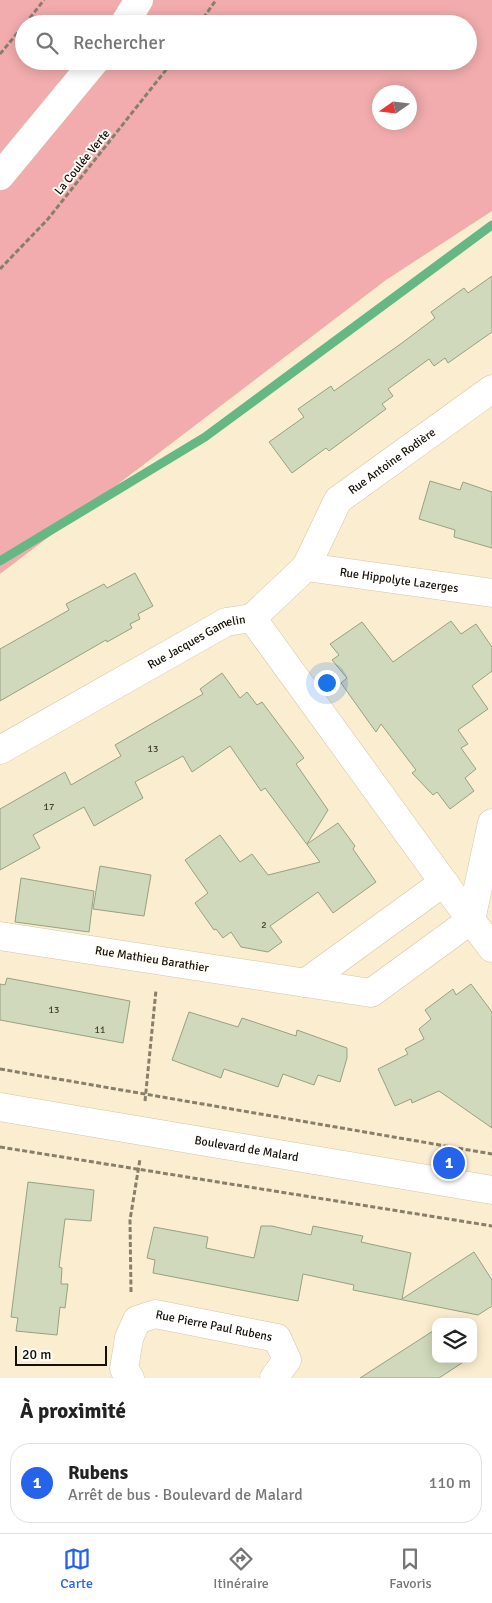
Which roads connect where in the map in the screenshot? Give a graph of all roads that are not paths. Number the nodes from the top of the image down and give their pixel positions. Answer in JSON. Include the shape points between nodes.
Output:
{"nodes":[{"id":1,"x":139,"y":0,"type":"edge"},
{"id":2,"x":130,"y":15,"type":"edge"},
{"id":3,"x":87,"y":70,"type":"edge"},
{"id":4,"x":0,"y":176,"type":"edge"},
{"id":5,"x":489,"y":397,"type":"edge"},
{"id":6,"x":306,"y":567,"type":"junction"},
{"id":7,"x":492,"y":594,"type":"edge"},
{"id":8,"x":252,"y":618,"type":"junction"},
{"id":9,"x":0,"y":750,"type":"edge"},
{"id":10,"x":492,"y":823,"type":"edge"},
{"id":11,"x":444,"y":882,"type":"junction"},
{"id":12,"x":471,"y":920,"type":"junction"},
{"id":13,"x":0,"y":936,"type":"edge"},
{"id":14,"x":492,"y":948,"type":"edge"},
{"id":15,"x":305,"y":983,"type":"junction"},
{"id":16,"x":1,"y":1111,"type":"edge"},
{"id":17,"x":492,"y":1190,"type":"edge"},
{"id":18,"x":130,"y":1378,"type":"edge"},
{"id":19,"x":274,"y":1378,"type":"edge"}],
"edges":[{"from":1,"to":2,"type":"street"},
{"from":3,"to":4,"type":"street"},
{"from":5,"to":6,"type":"street","name":"Rue Antoine Rodière","via":[[338,500]]},
{"from":6,"to":7,"type":"street","name":"Rue Hippolyte Lazerges"},
{"from":6,"to":8,"type":"street","name":"Rue Antoine Rodière"},
{"from":8,"to":9,"type":"street","name":"Rue Jacques Gamelin","via":[[226,622]]},
{"from":8,"to":11,"type":"street","name":"Rue Jacques Gamelin"},
{"from":10,"to":12,"type":"street"},
{"from":11,"to":12,"type":"street","name":"Rue Jacques Gamelin"},
{"from":11,"to":15,"type":"street"},
{"from":12,"to":14,"type":"street"},
{"from":12,"to":15,"type":"street","name":"Rue Mathieu Barathier","via":[[371,992]]},
{"from":13,"to":15,"type":"street","name":"Rue Mathieu Barathier"},
{"from":16,"to":17,"type":"street","name":"Boulevard de Malard"},
{"from":18,"to":19,"type":"street","name":"Rue Pierre Paul Rubens","via":[[124,1369],[129,1338],[137,1320],[155,1314],[277,1338],[287,1360]]}]}
